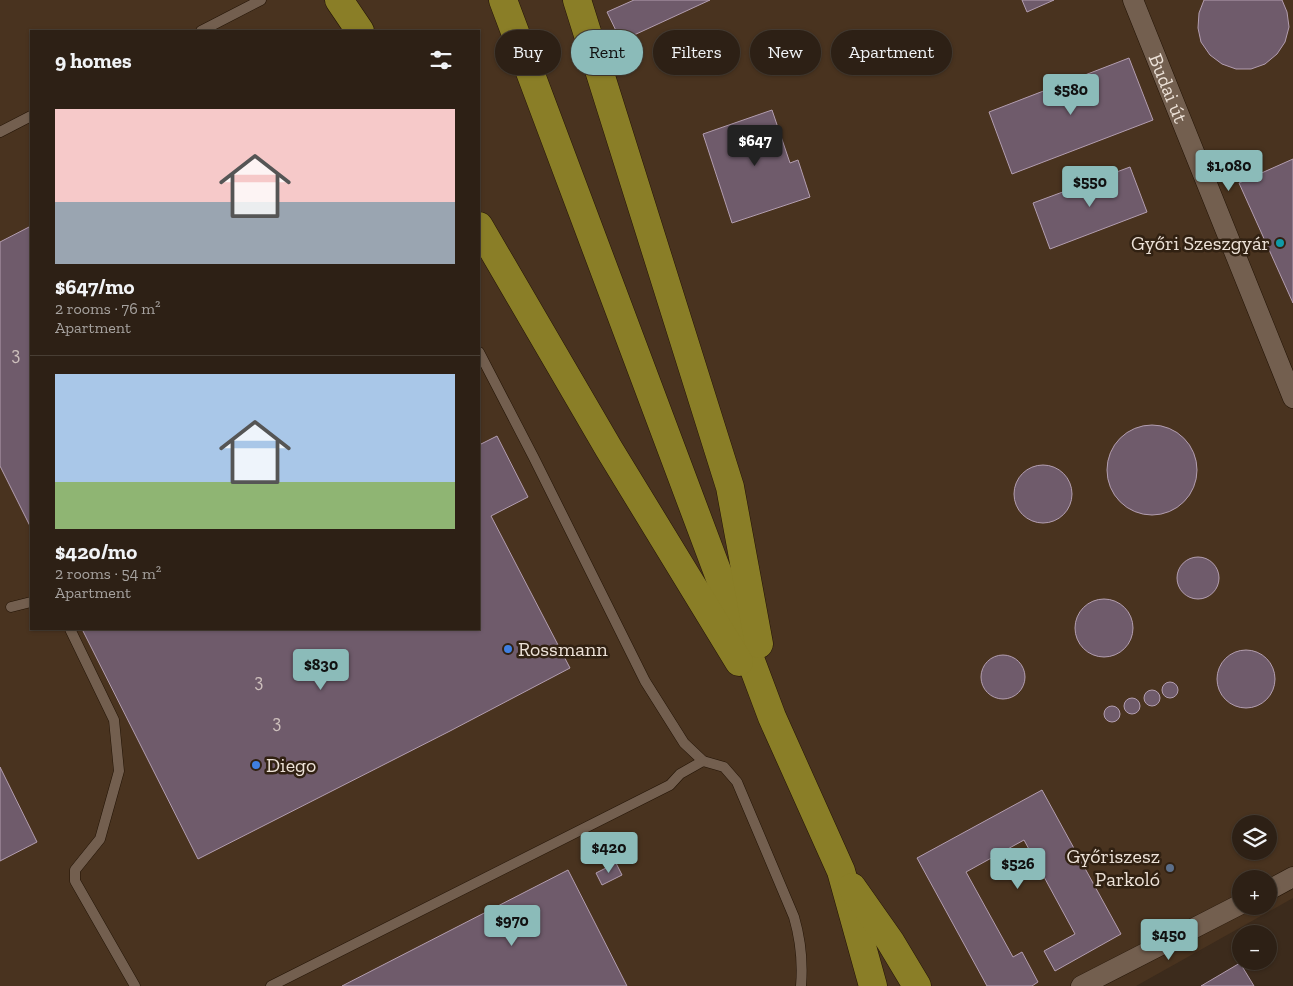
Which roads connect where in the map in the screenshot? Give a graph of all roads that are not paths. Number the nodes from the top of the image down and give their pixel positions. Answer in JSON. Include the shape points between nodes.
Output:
{"nodes":[{"id":1,"x":261,"y":0,"type":"edge"},
{"id":2,"x":339,"y":0,"type":"edge"},
{"id":3,"x":503,"y":0,"type":"edge"},
{"id":4,"x":577,"y":0,"type":"edge"},
{"id":5,"x":1133,"y":0,"type":"edge"},
{"id":6,"x":245,"y":3,"type":"edge"},
{"id":7,"x":203,"y":30,"type":"edge"},
{"id":8,"x":359,"y":30,"type":"edge"},
{"id":9,"x":30,"y":117,"type":"edge"},
{"id":10,"x":0,"y":132,"type":"edge"},
{"id":11,"x":480,"y":228,"type":"edge"},
{"id":12,"x":480,"y":354,"type":"edge"},
{"id":13,"x":1293,"y":398,"type":"edge"},
{"id":14,"x":30,"y":602,"type":"edge"},
{"id":15,"x":10,"y":607,"type":"dead end"},
{"id":16,"x":70,"y":630,"type":"edge"},
{"id":17,"x":772,"y":717,"type":"junction"},
{"id":18,"x":703,"y":761,"type":"junction"},
{"id":19,"x":841,"y":871,"type":"junction"},
{"id":20,"x":1293,"y":877,"type":"edge"},
{"id":21,"x":1277,"y":886,"type":"edge"},
{"id":22,"x":1232,"y":909,"type":"edge"},
{"id":23,"x":135,"y":986,"type":"edge"},
{"id":24,"x":271,"y":986,"type":"edge"},
{"id":25,"x":801,"y":986,"type":"edge"},
{"id":26,"x":873,"y":986,"type":"edge"},
{"id":27,"x":917,"y":986,"type":"edge"},
{"id":28,"x":1081,"y":986,"type":"edge"}],
"edges":[{"from":1,"to":6,"type":"lane"},
{"from":2,"to":8,"type":"main road"},
{"from":3,"to":17,"type":"main road"},
{"from":4,"to":17,"type":"main road","via":[[730,487]]},
{"from":5,"to":13,"type":"street","name":"Budai út"},
{"from":6,"to":7,"type":"lane"},
{"from":9,"to":10,"type":"lane"},
{"from":11,"to":17,"type":"main road","via":[[609,449]]},
{"from":12,"to":18,"type":"lane","via":[[645,682],[684,743]]},
{"from":14,"to":15,"type":"lane"},
{"from":16,"to":23,"type":"lane","via":[[114,720],[119,771],[100,839],[75,870],[75,881]]},
{"from":17,"to":19,"type":"main road"},
{"from":18,"to":24,"type":"lane","via":[[680,774],[670,785]]},
{"from":18,"to":25,"type":"lane","via":[[724,767],[737,782],[794,918],[800,940]]},
{"from":19,"to":26,"type":"main road"},
{"from":19,"to":27,"type":"main road"},
{"from":20,"to":21,"type":"street"},
{"from":22,"to":28,"type":"street"}]}
